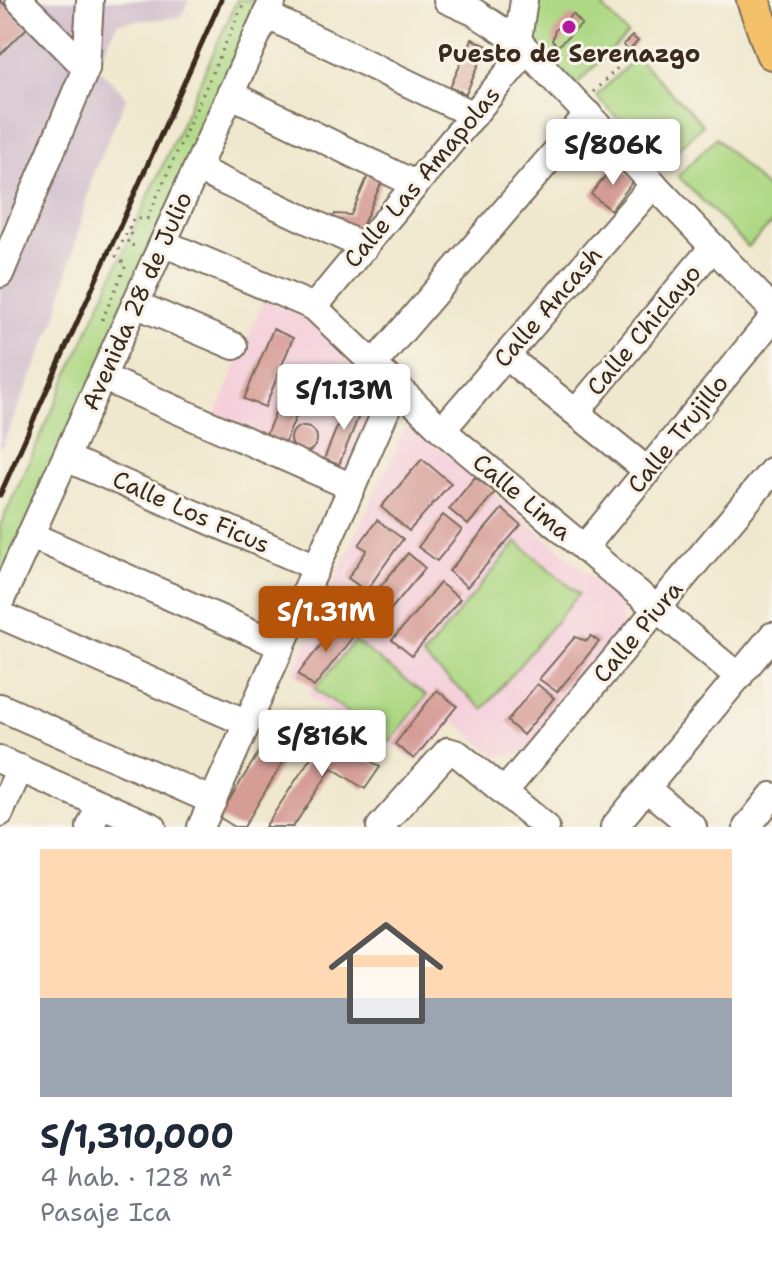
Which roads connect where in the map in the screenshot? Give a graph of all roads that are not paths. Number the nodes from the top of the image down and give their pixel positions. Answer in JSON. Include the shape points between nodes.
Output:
{"nodes":[{"id":1,"x":19,"y":0,"type":"edge"},
{"id":2,"x":90,"y":0,"type":"edge"},
{"id":3,"x":447,"y":0,"type":"edge"},
{"id":4,"x":524,"y":0,"type":"edge"},
{"id":5,"x":753,"y":0,"type":"edge"},
{"id":6,"x":261,"y":5,"type":"edge"},
{"id":7,"x":485,"y":6,"type":"edge"},
{"id":8,"x":517,"y":40,"type":"junction"},
{"id":9,"x":772,"y":53,"type":"edge"},
{"id":10,"x":86,"y":68,"type":"junction"},
{"id":11,"x":230,"y":94,"type":"junction"},
{"id":12,"x":583,"y":110,"type":"junction"},
{"id":13,"x":474,"y":115,"type":"junction"},
{"id":14,"x":197,"y":169,"type":"junction"},
{"id":15,"x":415,"y":184,"type":"junction"},
{"id":16,"x":654,"y":184,"type":"junction"},
{"id":17,"x":163,"y":243,"type":"junction"},
{"id":18,"x":365,"y":247,"type":"junction"},
{"id":19,"x":713,"y":247,"type":"junction"},
{"id":20,"x":0,"y":274,"type":"edge"},
{"id":21,"x":135,"y":304,"type":"junction"},
{"id":22,"x":314,"y":307,"type":"junction"},
{"id":23,"x":772,"y":309,"type":"edge"},
{"id":24,"x":772,"y":319,"type":"edge"},
{"id":25,"x":234,"y":346,"type":"dead end"},
{"id":26,"x":506,"y":356,"type":"junction"},
{"id":27,"x":372,"y":366,"type":"junction"},
{"id":28,"x":102,"y":377,"type":"junction"},
{"id":29,"x":396,"y":388,"type":"junction"},
{"id":30,"x":576,"y":412,"type":"junction"},
{"id":31,"x":442,"y":430,"type":"junction"},
{"id":32,"x":66,"y":458,"type":"junction"},
{"id":33,"x":648,"y":471,"type":"junction"},
{"id":34,"x":772,"y":471,"type":"edge"},
{"id":35,"x":352,"y":487,"type":"junction"},
{"id":36,"x":30,"y":535,"type":"junction"},
{"id":37,"x":584,"y":548,"type":"junction"},
{"id":38,"x":316,"y":567,"type":"junction"},
{"id":39,"x":0,"y":602,"type":"edge"},
{"id":40,"x":657,"y":611,"type":"junction"},
{"id":41,"x":0,"y":615,"type":"edge"},
{"id":42,"x":772,"y":636,"type":"edge"},
{"id":43,"x":282,"y":646,"type":"junction"},
{"id":44,"x":739,"y":677,"type":"junction"},
{"id":45,"x":0,"y":707,"type":"edge"},
{"id":46,"x":247,"y":723,"type":"junction"},
{"id":47,"x":10,"y":764,"type":"edge"},
{"id":48,"x":647,"y":789,"type":"junction"},
{"id":49,"x":504,"y":792,"type":"junction"},
{"id":50,"x":772,"y":796,"type":"edge"},
{"id":51,"x":213,"y":801,"type":"junction"},
{"id":52,"x":0,"y":813,"type":"edge"},
{"id":53,"x":95,"y":815,"type":"edge"},
{"id":54,"x":388,"y":824,"type":"edge"},
{"id":55,"x":153,"y":827,"type":"edge"},
{"id":56,"x":201,"y":827,"type":"edge"},
{"id":57,"x":546,"y":827,"type":"edge"},
{"id":58,"x":614,"y":827,"type":"edge"},
{"id":59,"x":693,"y":827,"type":"edge"},
{"id":60,"x":747,"y":827,"type":"edge"}],
"edges":[{"from":1,"to":10,"type":"street"},
{"from":2,"to":10,"type":"street"},
{"from":3,"to":7,"type":"street"},
{"from":4,"to":8,"type":"street","name":"Calle Las Amapolas"},
{"from":5,"to":9,"type":"main road"},
{"from":6,"to":11,"type":"street","name":"Avenida 28 de Julio"},
{"from":6,"to":13,"type":"street"},
{"from":7,"to":8,"type":"street"},
{"from":8,"to":12,"type":"street"},
{"from":8,"to":13,"type":"street","name":"Calle Las Amapolas","via":[[514,66]]},
{"from":10,"to":20,"type":"street"},
{"from":11,"to":14,"type":"street","name":"Avenida 28 de Julio"},
{"from":11,"to":15,"type":"street"},
{"from":12,"to":16,"type":"street"},
{"from":12,"to":27,"type":"street"},
{"from":13,"to":15,"type":"street","name":"Calle Las Amapolas"},
{"from":14,"to":17,"type":"street","name":"Avenida 28 de Julio"},
{"from":14,"to":18,"type":"street"},
{"from":15,"to":18,"type":"street","name":"Calle Las Amapolas"},
{"from":16,"to":19,"type":"street"},
{"from":16,"to":26,"type":"street","name":"Calle Ancash"},
{"from":17,"to":21,"type":"street","name":"Avenida 28 de Julio"},
{"from":17,"to":22,"type":"street"},
{"from":18,"to":22,"type":"street","name":"Calle Las Amapolas"},
{"from":19,"to":23,"type":"street"},
{"from":19,"to":30,"type":"street","name":"Calle Chiclayo"},
{"from":21,"to":25,"type":"street"},
{"from":21,"to":28,"type":"street","name":"Avenida 28 de Julio"},
{"from":22,"to":27,"type":"street","name":"Calle Lima"},
{"from":24,"to":33,"type":"street","name":"Calle Trujillo"},
{"from":26,"to":30,"type":"street"},
{"from":26,"to":31,"type":"street","name":"Calle Ancash"},
{"from":27,"to":29,"type":"street","name":"Calle Lima"},
{"from":28,"to":32,"type":"street","name":"Avenida 28 de Julio"},
{"from":28,"to":35,"type":"street"},
{"from":29,"to":31,"type":"street","name":"Calle Lima"},
{"from":29,"to":35,"type":"street"},
{"from":30,"to":33,"type":"street"},
{"from":31,"to":37,"type":"street","name":"Calle Lima"},
{"from":32,"to":36,"type":"street","name":"Avenida 28 de Julio"},
{"from":32,"to":38,"type":"street","name":"Calle Los Ficus"},
{"from":33,"to":37,"type":"street","name":"Calle Trujillo"},
{"from":34,"to":40,"type":"street","name":"Calle Piura"},
{"from":35,"to":38,"type":"street"},
{"from":36,"to":39,"type":"street","name":"Avenida 28 de Julio"},
{"from":36,"to":43,"type":"street"},
{"from":37,"to":40,"type":"street","name":"Calle Lima"},
{"from":38,"to":43,"type":"street"},
{"from":40,"to":44,"type":"street","name":"Calle Lima"},
{"from":40,"to":49,"type":"street","name":"Calle Piura"},
{"from":41,"to":46,"type":"street"},
{"from":42,"to":44,"type":"street"},
{"from":43,"to":46,"type":"street"},
{"from":44,"to":48,"type":"street"},
{"from":45,"to":51,"type":"street"},
{"from":46,"to":51,"type":"street"},
{"from":47,"to":52,"type":"street"},
{"from":47,"to":53,"type":"street"},
{"from":48,"to":58,"type":"street"},
{"from":48,"to":59,"type":"street"},
{"from":49,"to":54,"type":"street","via":[[448,751]]},
{"from":49,"to":57,"type":"street"},
{"from":50,"to":60,"type":"street"},
{"from":51,"to":56,"type":"street"},
{"from":53,"to":55,"type":"street"}]}
